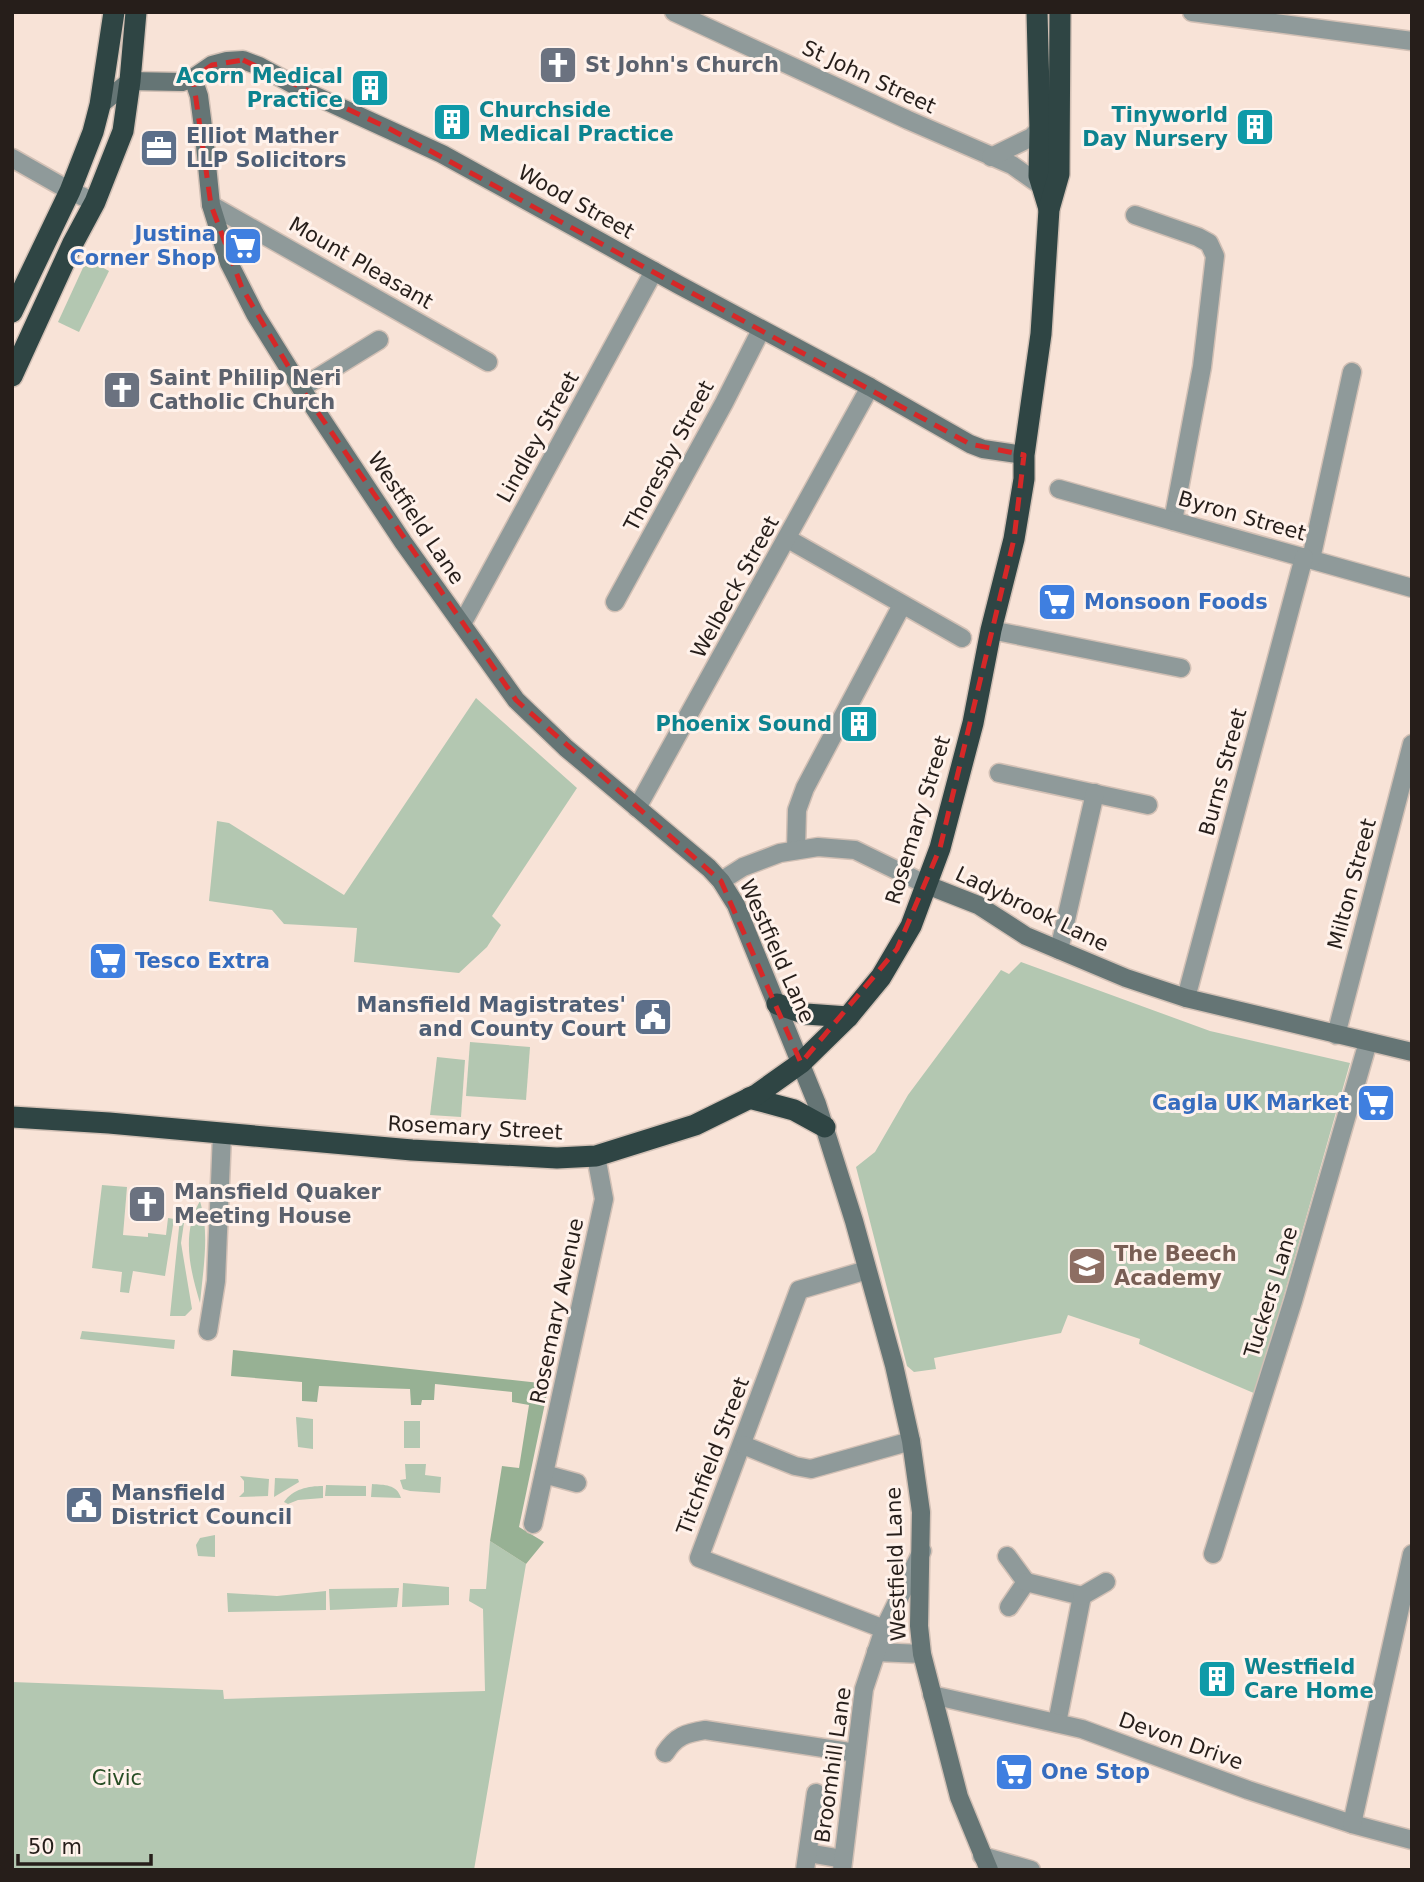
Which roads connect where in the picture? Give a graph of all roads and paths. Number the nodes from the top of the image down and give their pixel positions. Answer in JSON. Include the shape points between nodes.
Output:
{"nodes":[{"id":1,"x":114,"y":12,"type":"edge"},
{"id":2,"x":136,"y":12,"type":"edge"},
{"id":3,"x":674,"y":12,"type":"edge"},
{"id":4,"x":1037,"y":12,"type":"edge"},
{"id":5,"x":1060,"y":12,"type":"edge"},
{"id":6,"x":1192,"y":12,"type":"edge"},
{"id":7,"x":1251,"y":16,"type":"edge"},
{"id":8,"x":1412,"y":41,"type":"edge"},
{"id":9,"x":193,"y":78,"type":"junction"},
{"id":10,"x":130,"y":80,"type":"junction"},
{"id":11,"x":1059,"y":100,"type":"junction"},
{"id":12,"x":100,"y":106,"type":"junction"},
{"id":13,"x":1040,"y":131,"type":"junction"},
{"id":14,"x":991,"y":157,"type":"junction"},
{"id":15,"x":12,"y":158,"type":"edge"},
{"id":16,"x":1042,"y":187,"type":"junction"},
{"id":17,"x":69,"y":191,"type":"junction"},
{"id":18,"x":95,"y":202,"type":"junction"},
{"id":19,"x":211,"y":205,"type":"junction"},
{"id":20,"x":1049,"y":209,"type":"junction"},
{"id":21,"x":1135,"y":215,"type":"dead end"},
{"id":22,"x":654,"y":271,"type":"junction"},
{"id":23,"x":12,"y":313,"type":"edge"},
{"id":24,"x":761,"y":330,"type":"junction"},
{"id":25,"x":379,"y":340,"type":"dead end"},
{"id":26,"x":488,"y":362,"type":"dead end"},
{"id":27,"x":1352,"y":372,"type":"dead end"},
{"id":28,"x":12,"y":376,"type":"edge"},
{"id":29,"x":870,"y":387,"type":"junction"},
{"id":30,"x":301,"y":388,"type":"junction"},
{"id":31,"x":1024,"y":455,"type":"junction"},
{"id":32,"x":1059,"y":489,"type":"dead end"},
{"id":33,"x":1173,"y":521,"type":"junction"},
{"id":34,"x":788,"y":539,"type":"junction"},
{"id":35,"x":1308,"y":558,"type":"junction"},
{"id":36,"x":1412,"y":588,"type":"edge"},
{"id":37,"x":615,"y":602,"type":"dead end"},
{"id":38,"x":902,"y":605,"type":"junction"},
{"id":39,"x":462,"y":624,"type":"junction"},
{"id":40,"x":991,"y":630,"type":"junction"},
{"id":41,"x":962,"y":638,"type":"dead end"},
{"id":42,"x":1181,"y":668,"type":"dead end"},
{"id":43,"x":1412,"y":744,"type":"edge"},
{"id":44,"x":999,"y":772,"type":"dead end"},
{"id":45,"x":1095,"y":793,"type":"junction"},
{"id":46,"x":1148,"y":805,"type":"dead end"},
{"id":47,"x":637,"y":808,"type":"junction"},
{"id":48,"x":796,"y":850,"type":"junction"},
{"id":49,"x":721,"y":881,"type":"junction"},
{"id":50,"x":927,"y":885,"type":"junction"},
{"id":51,"x":1059,"y":950,"type":"junction"},
{"id":52,"x":1186,"y":998,"type":"junction"},
{"id":53,"x":777,"y":1004,"type":"junction"},
{"id":54,"x":848,"y":1017,"type":"junction"},
{"id":55,"x":1336,"y":1035,"type":"junction"},
{"id":56,"x":1368,"y":1042,"type":"junction"},
{"id":57,"x":1412,"y":1052,"type":"edge"},
{"id":58,"x":801,"y":1063,"type":"junction"},
{"id":59,"x":749,"y":1098,"type":"junction"},
{"id":60,"x":12,"y":1117,"type":"edge"},
{"id":61,"x":825,"y":1127,"type":"junction"},
{"id":62,"x":222,"y":1134,"type":"junction"},
{"id":63,"x":596,"y":1156,"type":"junction"},
{"id":64,"x":867,"y":1270,"type":"junction"},
{"id":65,"x":208,"y":1331,"type":"dead end"},
{"id":66,"x":911,"y":1441,"type":"junction"},
{"id":67,"x":743,"y":1445,"type":"junction"},
{"id":68,"x":544,"y":1474,"type":"junction"},
{"id":69,"x":577,"y":1483,"type":"dead end"},
{"id":70,"x":533,"y":1524,"type":"dead end"},
{"id":71,"x":922,"y":1551,"type":"junction"},
{"id":72,"x":1213,"y":1553,"type":"dead end"},
{"id":73,"x":1412,"y":1554,"type":"edge"},
{"id":74,"x":1007,"y":1556,"type":"dead end"},
{"id":75,"x":1026,"y":1582,"type":"junction"},
{"id":76,"x":1106,"y":1582,"type":"dead end"},
{"id":77,"x":1082,"y":1596,"type":"junction"},
{"id":78,"x":1009,"y":1606,"type":"dead end"},
{"id":79,"x":884,"y":1629,"type":"junction"},
{"id":80,"x":877,"y":1652,"type":"junction"},
{"id":81,"x":922,"y":1654,"type":"junction"},
{"id":82,"x":932,"y":1695,"type":"junction"},
{"id":83,"x":1058,"y":1723,"type":"junction"},
{"id":84,"x":665,"y":1752,"type":"dead end"},
{"id":85,"x":856,"y":1753,"type":"junction"},
{"id":86,"x":816,"y":1793,"type":"dead end"},
{"id":87,"x":1352,"y":1824,"type":"junction"},
{"id":88,"x":1412,"y":1840,"type":"edge"},
{"id":89,"x":806,"y":1861,"type":"edge"},
{"id":90,"x":985,"y":1863,"type":"edge"},
{"id":91,"x":842,"y":1864,"type":"edge"},
{"id":92,"x":1031,"y":1870,"type":"edge"}],
"edges":[{"from":1,"to":12,"type":"highway"},
{"from":2,"to":10,"type":"highway"},
{"from":3,"to":14,"type":"street","name":"St John Street"},
{"from":4,"to":13,"type":"highway","name":"Rosemary Street"},
{"from":5,"to":11,"type":"highway","name":"Rosemary Street"},
{"from":6,"to":7,"type":"street"},
{"from":7,"to":8,"type":"street"},
{"from":9,"to":10,"type":"street","name":"Wood Street","via":[[164,83]]},
{"from":9,"to":19,"type":"street","name":"Westfield Lane"},
{"from":9,"to":22,"type":"street","name":"Wood Street","via":[[227,61],[259,66],[442,154]]},
{"from":10,"to":12,"type":"street"},
{"from":10,"to":18,"type":"highway","via":[[123,131]]},
{"from":11,"to":13,"type":"street"},
{"from":11,"to":20,"type":"highway","name":"Rosemary Street","via":[[1059,174]]},
{"from":12,"to":17,"type":"highway"},
{"from":13,"to":14,"type":"street"},
{"from":13,"to":16,"type":"highway","name":"Rosemary Street"},
{"from":14,"to":16,"type":"street","name":"St John Street","via":[[1012,165]]},
{"from":15,"to":17,"type":"street"},
{"from":16,"to":20,"type":"highway","name":"Rosemary Street"},
{"from":17,"to":18,"type":"street"},
{"from":17,"to":23,"type":"highway"},
{"from":18,"to":28,"type":"highway"},
{"from":19,"to":26,"type":"street","name":"Mount Pleasant"},
{"from":19,"to":30,"type":"street","name":"Westfield Lane","via":[[235,275]]},
{"from":20,"to":31,"type":"highway","name":"Rosemary Street","via":[[1041,334]]},
{"from":21,"to":33,"type":"street","via":[[1198,237],[1209,243],[1215,256],[1202,367]]},
{"from":22,"to":24,"type":"street","name":"Wood Street"},
{"from":22,"to":39,"type":"street","name":"Lindley Street"},
{"from":24,"to":29,"type":"street","name":"Wood Street"},
{"from":24,"to":37,"type":"street","name":"Thoresby Street"},
{"from":25,"to":30,"type":"street"},
{"from":27,"to":35,"type":"street","name":"Burns Street"},
{"from":29,"to":31,"type":"street","name":"Wood Street","via":[[970,444]]},
{"from":29,"to":34,"type":"street","name":"Welbeck Street"},
{"from":30,"to":39,"type":"street","name":"Westfield Lane"},
{"from":31,"to":40,"type":"highway","name":"Rosemary Street","via":[[1014,539]]},
{"from":32,"to":33,"type":"street","name":"Byron Street"},
{"from":33,"to":35,"type":"street","name":"Byron Street"},
{"from":34,"to":38,"type":"street"},
{"from":34,"to":47,"type":"street","name":"Welbeck Street"},
{"from":35,"to":36,"type":"street","name":"Byron Street"},
{"from":35,"to":52,"type":"street","name":"Burns Street"},
{"from":38,"to":41,"type":"street"},
{"from":38,"to":48,"type":"street","via":[[804,788],[797,810]]},
{"from":39,"to":47,"type":"street","name":"Westfield Lane","via":[[516,700]]},
{"from":40,"to":42,"type":"street"},
{"from":40,"to":50,"type":"highway","name":"Rosemary Street","via":[[973,723]]},
{"from":43,"to":55,"type":"street","name":"Milton Street"},
{"from":44,"to":45,"type":"street"},
{"from":45,"to":46,"type":"street"},
{"from":45,"to":51,"type":"street"},
{"from":47,"to":49,"type":"street","name":"Westfield Lane"},
{"from":48,"to":49,"type":"street","name":"Ladybrook Lane","via":[[743,867]]},
{"from":48,"to":50,"type":"street","name":"Ladybrook Lane","via":[[855,850]]},
{"from":49,"to":53,"type":"street","name":"Westfield Lane","via":[[736,905]]},
{"from":50,"to":51,"type":"street","name":"Ladybrook Lane","via":[[978,905],[1026,936]]},
{"from":50,"to":54,"type":"highway","name":"Rosemary Street","via":[[881,977]]},
{"from":51,"to":52,"type":"street","name":"Ladybrook Lane"},
{"from":52,"to":55,"type":"street","name":"Ladybrook Lane"},
{"from":53,"to":54,"type":"highway","via":[[806,1014]]},
{"from":53,"to":58,"type":"street","name":"Westfield Lane"},
{"from":54,"to":58,"type":"highway","name":"Rosemary Street"},
{"from":55,"to":56,"type":"street","name":"Ladybrook Lane"},
{"from":56,"to":57,"type":"street","name":"Ladybrook Lane"},
{"from":56,"to":72,"type":"street","name":"Tuckers Lane"},
{"from":58,"to":59,"type":"highway","name":"Rosemary Street"},
{"from":58,"to":61,"type":"street","name":"Westfield Lane"},
{"from":59,"to":61,"type":"highway","via":[[794,1110]]},
{"from":59,"to":63,"type":"highway","name":"Rosemary Street","via":[[695,1125]]},
{"from":60,"to":62,"type":"highway","name":"Rosemary Street"},
{"from":61,"to":64,"type":"street","name":"Westfield Lane"},
{"from":62,"to":63,"type":"highway","name":"Rosemary Street","via":[[412,1150]]},
{"from":62,"to":65,"type":"street","via":[[216,1281]]},
{"from":63,"to":68,"type":"street","name":"Rosemary Avenue","via":[[604,1199]]},
{"from":64,"to":66,"type":"street","name":"Westfield Lane"},
{"from":64,"to":67,"type":"street","name":"Titchfield Street","via":[[799,1290]]},
{"from":66,"to":67,"type":"street","via":[[811,1469]]},
{"from":66,"to":71,"type":"street","name":"Westfield Lane"},
{"from":67,"to":79,"type":"street","name":"Titchfield Street","via":[[699,1558]]},
{"from":68,"to":69,"type":"street"},
{"from":68,"to":70,"type":"street","name":"Rosemary Avenue"},
{"from":71,"to":79,"type":"street","name":"Broomhill Lane"},
{"from":71,"to":81,"type":"street","name":"Westfield Lane"},
{"from":73,"to":87,"type":"street"},
{"from":74,"to":75,"type":"street"},
{"from":75,"to":77,"type":"street"},
{"from":75,"to":78,"type":"street"},
{"from":76,"to":77,"type":"street"},
{"from":77,"to":83,"type":"street"},
{"from":79,"to":80,"type":"street","name":"Broomhill Lane"},
{"from":80,"to":81,"type":"street"},
{"from":80,"to":85,"type":"street","name":"Broomhill Lane","via":[[864,1689]]},
{"from":81,"to":82,"type":"street","name":"Westfield Lane"},
{"from":82,"to":83,"type":"street","name":"Devon Drive"},
{"from":82,"to":90,"type":"street","name":"Westfield Lane","via":[[959,1797]]},
{"from":83,"to":87,"type":"street","name":"Devon Drive"},
{"from":84,"to":85,"type":"street","via":[[685,1733],[705,1730]]},
{"from":85,"to":91,"type":"street","name":"Broomhill Lane"},
{"from":86,"to":89,"type":"street"},
{"from":87,"to":88,"type":"street","name":"Devon Drive"},
{"from":89,"to":91,"type":"street"},
{"from":90,"to":92,"type":"street"}]}
